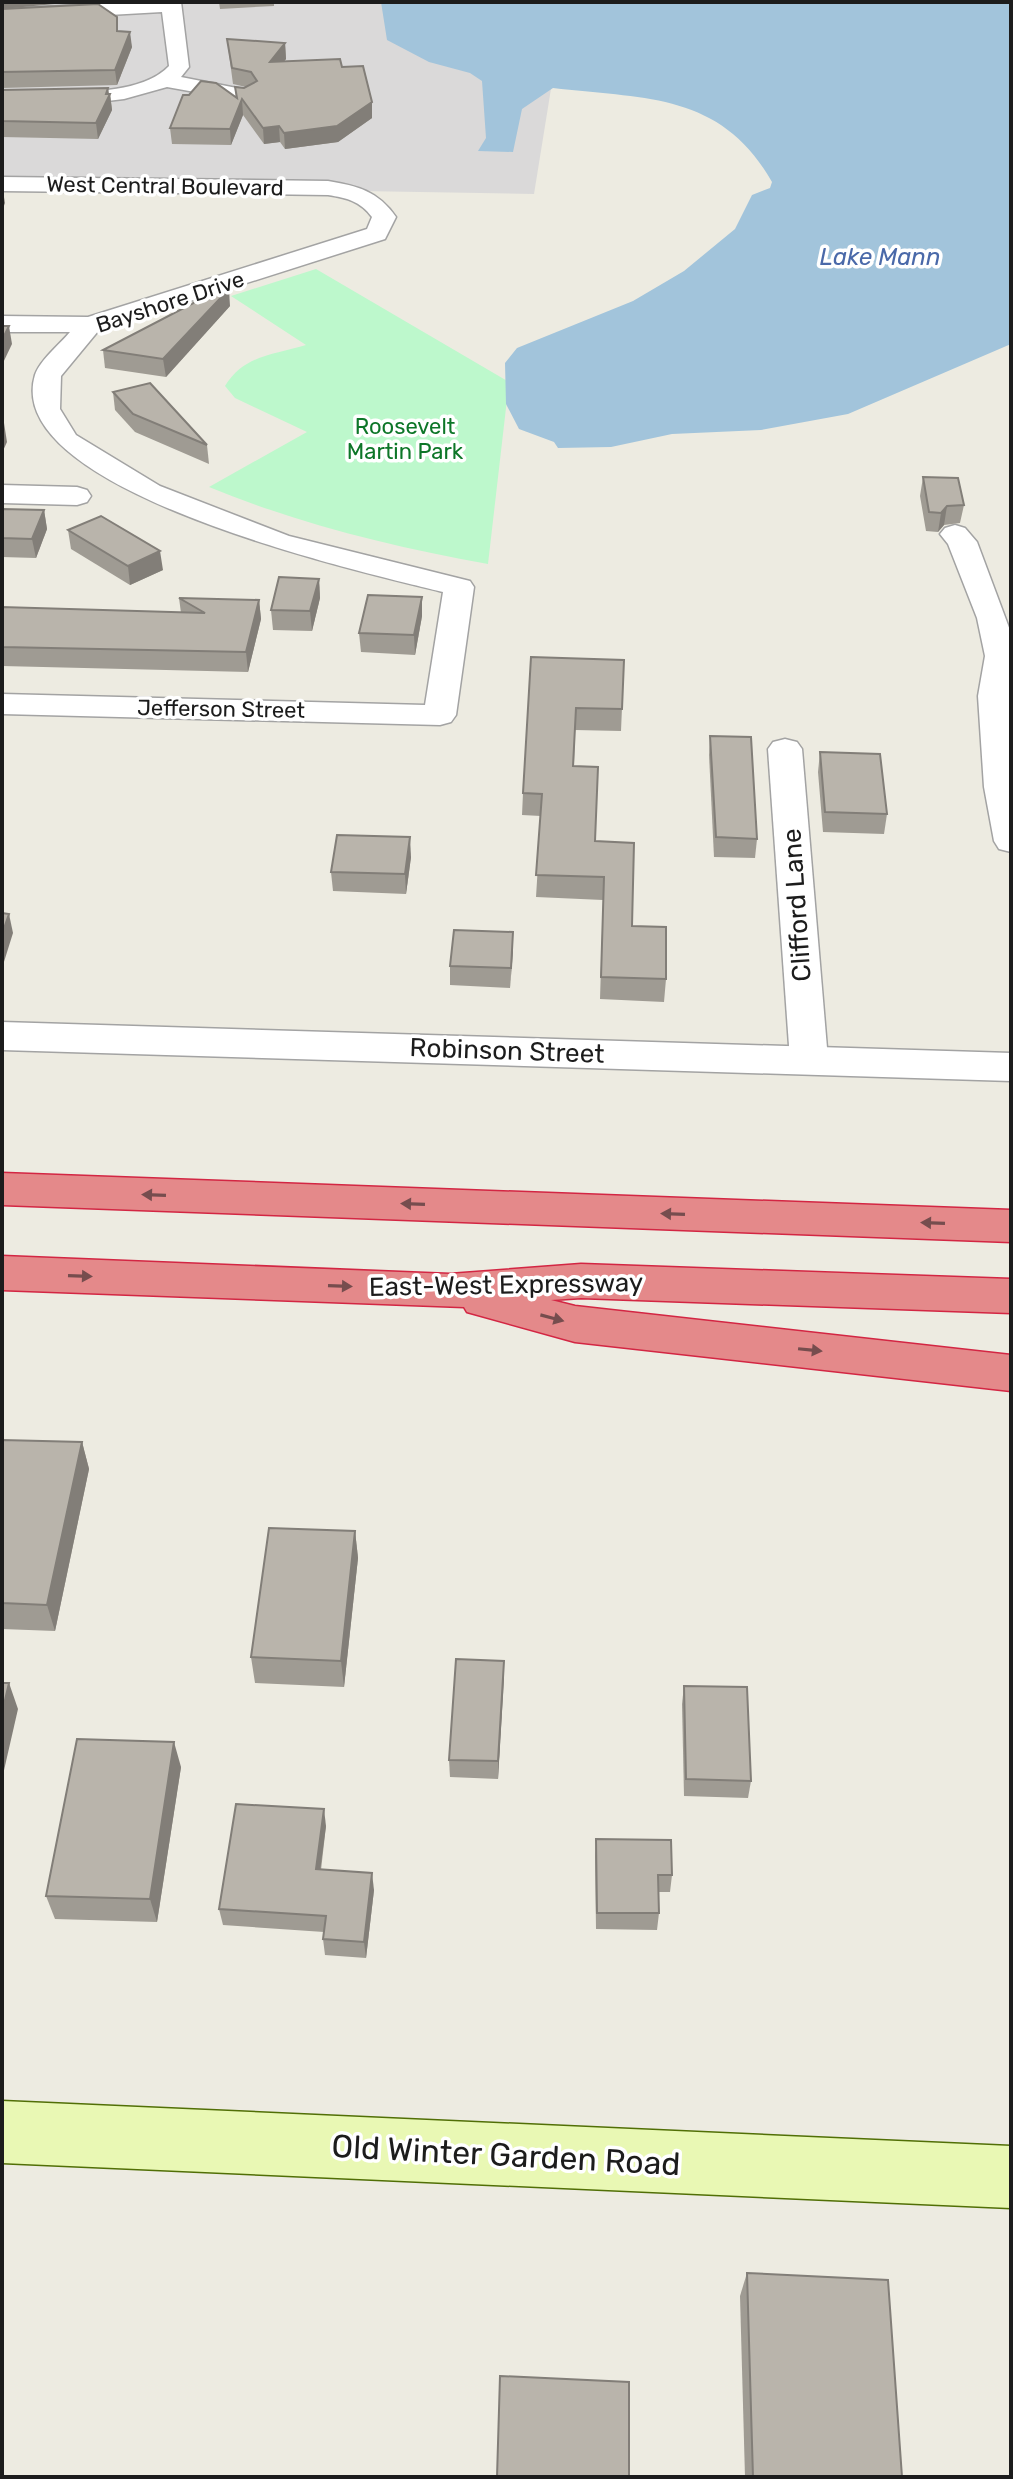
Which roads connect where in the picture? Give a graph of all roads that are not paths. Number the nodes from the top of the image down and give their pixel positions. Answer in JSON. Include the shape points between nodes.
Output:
{"nodes":[{"id":1,"x":171,"y":4,"type":"edge"},
{"id":2,"x":2,"y":15,"type":"edge"},
{"id":3,"x":166,"y":81,"type":"junction"},
{"id":4,"x":245,"y":95,"type":"edge"},
{"id":5,"x":2,"y":97,"type":"edge"},
{"id":6,"x":2,"y":184,"type":"edge"},
{"id":7,"x":328,"y":188,"type":"joint"},
{"id":8,"x":2,"y":324,"type":"edge"},
{"id":9,"x":90,"y":325,"type":"junction"},
{"id":10,"x":2,"y":494,"type":"edge"},
{"id":11,"x":77,"y":496,"type":"dead end"},
{"id":12,"x":955,"y":534,"type":"dead end"},
{"id":13,"x":2,"y":704,"type":"edge"},
{"id":14,"x":440,"y":715,"type":"joint"},
{"id":15,"x":785,"y":749,"type":"dead end"},
{"id":16,"x":1011,"y":841,"type":"edge"},
{"id":17,"x":2,"y":1036,"type":"edge"},
{"id":18,"x":809,"y":1060,"type":"junction"},
{"id":19,"x":1011,"y":1067,"type":"edge"},
{"id":20,"x":2,"y":1189,"type":"edge"},
{"id":21,"x":1011,"y":1226,"type":"edge"},
{"id":22,"x":2,"y":1273,"type":"edge"},
{"id":23,"x":450,"y":1291,"type":"junction"},
{"id":24,"x":1011,"y":1296,"type":"edge"},
{"id":25,"x":1011,"y":1373,"type":"edge"},
{"id":26,"x":2,"y":2132,"type":"edge"},
{"id":27,"x":1011,"y":2177,"type":"edge"}],
"edges":[{"from":1,"to":2,"type":"street"},
{"from":1,"to":3,"type":"street","via":[[179,67]]},
{"from":3,"to":4,"type":"street"},
{"from":3,"to":5,"type":"street","via":[[82,98]]},
{"from":6,"to":7,"type":"street","name":"West Central Boulevard"},
{"from":7,"to":9,"type":"street","name":"Bayshore Drive","via":[[374,200],[384,217],[377,234]]},
{"from":8,"to":9,"type":"street"},
{"from":9,"to":14,"type":"street","name":"Bayshore Drive","via":[[48,375],[47,409],[66,440],[150,492],[279,542],[459,587]]},
{"from":10,"to":11,"type":"street"},
{"from":12,"to":16,"type":"street","via":[[992,618],[1001,656],[994,696]]},
{"from":13,"to":14,"type":"street","name":"Jefferson Street"},
{"from":15,"to":18,"type":"street","name":"Clifford Lane"},
{"from":17,"to":18,"type":"street","name":"Robinson Street"},
{"from":18,"to":19,"type":"street","name":"Robinson Street"},
{"from":21,"to":20,"type":"highway","one_way":true},
{"from":22,"to":23,"type":"highway","name":"East-West Expressway","one_way":true},
{"from":23,"to":24,"type":"highway","name":"East-West Expressway","via":[[581,1281]]},
{"from":23,"to":25,"type":"highway","one_way":true,"via":[[575,1324]]},
{"from":26,"to":27,"type":"main road","name":"Old Winter Garden Road"}]}
